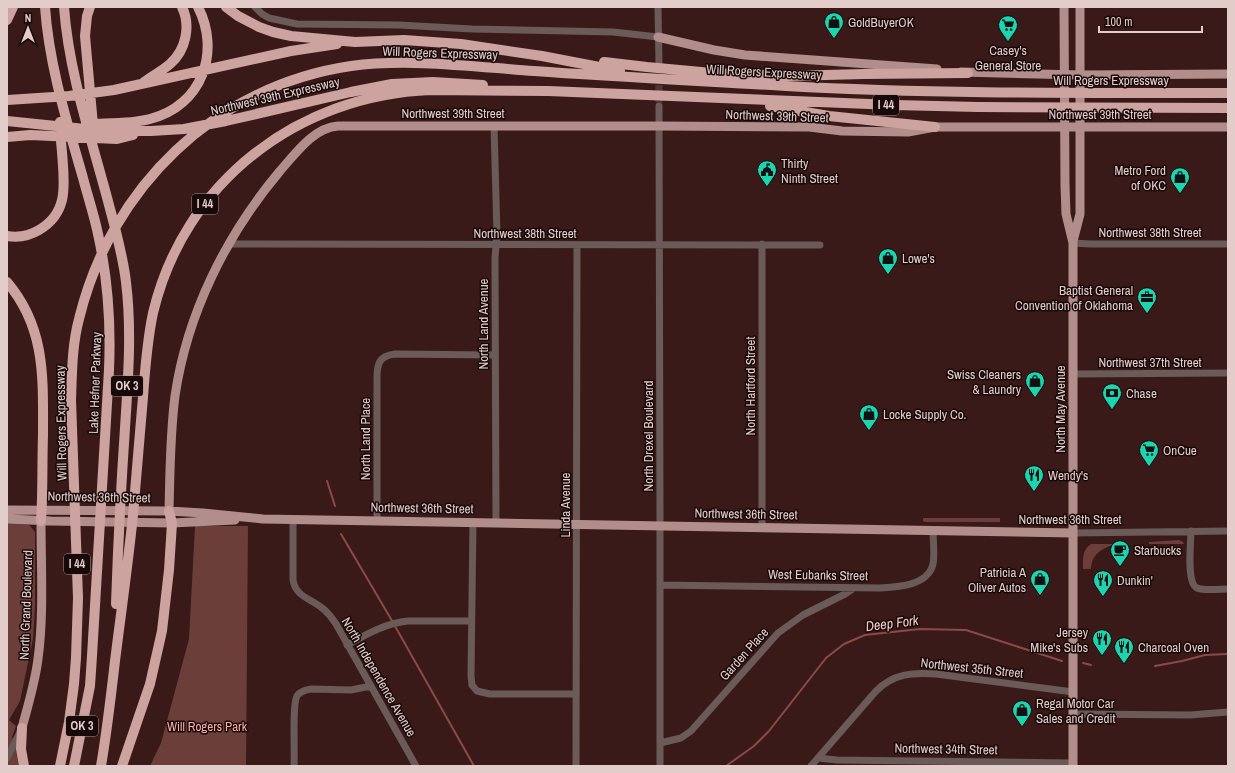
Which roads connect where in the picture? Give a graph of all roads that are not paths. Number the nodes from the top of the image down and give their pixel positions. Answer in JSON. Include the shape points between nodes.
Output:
{"nodes":[{"id":1,"x":13,"y":7,"type":"edge"},
{"id":2,"x":45,"y":7,"type":"edge"},
{"id":3,"x":64,"y":7,"type":"edge"},
{"id":4,"x":90,"y":7,"type":"edge"},
{"id":5,"x":182,"y":7,"type":"edge"},
{"id":6,"x":198,"y":7,"type":"edge"},
{"id":7,"x":226,"y":7,"type":"edge"},
{"id":8,"x":255,"y":7,"type":"edge"},
{"id":9,"x":658,"y":7,"type":"edge"},
{"id":10,"x":1064,"y":7,"type":"edge"},
{"id":11,"x":1080,"y":7,"type":"edge"},
{"id":12,"x":7,"y":20,"type":"edge"},
{"id":13,"x":658,"y":37,"type":"junction"},
{"id":14,"x":355,"y":42,"type":"junction"},
{"id":15,"x":542,"y":56,"type":"junction"},
{"id":16,"x":659,"y":64,"type":"tunnel mouth"},
{"id":17,"x":968,"y":73,"type":"junction"},
{"id":18,"x":1228,"y":74,"type":"edge"},
{"id":19,"x":1065,"y":77,"type":"junction"},
{"id":20,"x":1080,"y":77,"type":"junction"},
{"id":21,"x":651,"y":78,"type":"junction"},
{"id":22,"x":57,"y":84,"type":"junction"},
{"id":23,"x":139,"y":85,"type":"junction"},
{"id":24,"x":548,"y":91,"type":"junction"},
{"id":25,"x":1228,"y":93,"type":"edge"},
{"id":26,"x":734,"y":99,"type":"junction"},
{"id":27,"x":7,"y":100,"type":"edge"},
{"id":28,"x":659,"y":106,"type":"tunnel mouth"},
{"id":29,"x":1228,"y":108,"type":"edge"},
{"id":30,"x":7,"y":121,"type":"edge"},
{"id":31,"x":1064,"y":124,"type":"junction"},
{"id":32,"x":1080,"y":124,"type":"junction"},
{"id":33,"x":494,"y":126,"type":"junction"},
{"id":34,"x":660,"y":126,"type":"junction"},
{"id":35,"x":935,"y":127,"type":"junction"},
{"id":36,"x":1228,"y":127,"type":"edge"},
{"id":37,"x":117,"y":131,"type":"junction"},
{"id":38,"x":7,"y":137,"type":"edge"},
{"id":39,"x":95,"y":151,"type":"junction"},
{"id":40,"x":7,"y":236,"type":"edge"},
{"id":41,"x":1072,"y":243,"type":"junction"},
{"id":42,"x":230,"y":244,"type":"junction"},
{"id":43,"x":496,"y":244,"type":"junction"},
{"id":44,"x":660,"y":244,"type":"junction"},
{"id":45,"x":762,"y":244,"type":"junction"},
{"id":46,"x":820,"y":244,"type":"dead end"},
{"id":47,"x":1228,"y":244,"type":"edge"},
{"id":48,"x":577,"y":245,"type":"junction"},
{"id":49,"x":7,"y":282,"type":"edge"},
{"id":50,"x":495,"y":355,"type":"junction"},
{"id":51,"x":1228,"y":373,"type":"edge"},
{"id":52,"x":1073,"y":374,"type":"junction"},
{"id":53,"x":7,"y":510,"type":"edge"},
{"id":54,"x":46,"y":510,"type":"junction"},
{"id":55,"x":169,"y":511,"type":"junction"},
{"id":56,"x":7,"y":519,"type":"edge"},
{"id":57,"x":263,"y":519,"type":"junction"},
{"id":58,"x":293,"y":519,"type":"junction"},
{"id":59,"x":46,"y":521,"type":"junction"},
{"id":60,"x":377,"y":521,"type":"junction"},
{"id":61,"x":472,"y":522,"type":"junction"},
{"id":62,"x":172,"y":523,"type":"junction"},
{"id":63,"x":496,"y":523,"type":"junction"},
{"id":64,"x":577,"y":524,"type":"junction"},
{"id":65,"x":660,"y":526,"type":"junction"},
{"id":66,"x":762,"y":527,"type":"junction"},
{"id":67,"x":934,"y":530,"type":"junction"},
{"id":68,"x":1191,"y":531,"type":"junction"},
{"id":69,"x":1228,"y":531,"type":"edge"},
{"id":70,"x":1073,"y":532,"type":"junction"},
{"id":71,"x":660,"y":585,"type":"junction"},
{"id":72,"x":854,"y":588,"type":"junction"},
{"id":73,"x":1228,"y":589,"type":"edge"},
{"id":74,"x":471,"y":621,"type":"junction"},
{"id":75,"x":347,"y":644,"type":"junction"},
{"id":76,"x":115,"y":662,"type":"junction"},
{"id":77,"x":371,"y":686,"type":"junction"},
{"id":78,"x":1073,"y":692,"type":"junction"},
{"id":79,"x":576,"y":694,"type":"junction"},
{"id":80,"x":1228,"y":712,"type":"edge"},
{"id":81,"x":1073,"y":714,"type":"junction"},
{"id":82,"x":22,"y":728,"type":"junction"},
{"id":83,"x":660,"y":743,"type":"junction"},
{"id":84,"x":7,"y":758,"type":"edge"},
{"id":85,"x":818,"y":758,"type":"junction"},
{"id":86,"x":1073,"y":765,"type":"edge"},
{"id":87,"x":24,"y":766,"type":"edge"},
{"id":88,"x":60,"y":766,"type":"edge"},
{"id":89,"x":74,"y":766,"type":"edge"},
{"id":90,"x":101,"y":766,"type":"edge"},
{"id":91,"x":122,"y":766,"type":"edge"},
{"id":92,"x":294,"y":766,"type":"edge"},
{"id":93,"x":416,"y":766,"type":"edge"},
{"id":94,"x":576,"y":766,"type":"edge"},
{"id":95,"x":660,"y":766,"type":"edge"},
{"id":96,"x":810,"y":766,"type":"edge"}],
"edges":[{"from":1,"to":12,"type":"highway"},
{"from":2,"to":22,"type":"highway","name":"Lake Hefner Parkway","number":"OK 3"},
{"from":3,"to":39,"type":"highway","number":"OK 3","via":[[74,72]]},
{"from":4,"to":39,"type":"highway","via":[[85,36]]},
{"from":5,"to":23,"type":"highway","via":[[186,28],[181,50],[169,64]]},
{"from":6,"to":37,"type":"highway","via":[[206,29],[208,56],[201,78],[193,91],[176,108]]},
{"from":7,"to":14,"type":"highway","via":[[246,20],[273,32]]},
{"from":8,"to":13,"type":"street","via":[[266,16],[307,25],[388,24],[612,32]]},
{"from":9,"to":13,"type":"street"},
{"from":10,"to":19,"type":"main road","name":"North May Avenue"},
{"from":11,"to":20,"type":"main road","name":"North May Avenue"},
{"from":13,"to":16,"type":"street"},
{"from":13,"to":17,"type":"main road","via":[[714,50],[757,56]]},
{"from":14,"to":15,"type":"highway","via":[[404,40],[461,44]]},
{"from":14,"to":23,"type":"highway","via":[[305,48]]},
{"from":15,"to":17,"type":"highway","via":[[757,76]]},
{"from":15,"to":21,"type":"highway"},
{"from":17,"to":19,"type":"main road"},
{"from":18,"to":20,"type":"main road"},
{"from":19,"to":20,"type":"main road"},
{"from":19,"to":31,"type":"main road","name":"North May Avenue"},
{"from":20,"to":32,"type":"main road","name":"North May Avenue"},
{"from":21,"to":25,"type":"highway","name":"Will Rogers Expressway","number":"I 44","via":[[818,88],[928,91]]},
{"from":21,"to":88,"type":"highway","name":"Will Rogers Expressway","number":"I 44","via":[[391,62],[350,66],[286,82],[238,104],[175,150],[152,174],[108,238],[94,268],[78,320],[74,343],[71,400],[77,626],[74,684]]},
{"from":22,"to":40,"type":"highway","via":[[65,178],[62,200],[54,216],[42,228],[23,236]]},
{"from":22,"to":89,"type":"highway","name":"Lake Hefner Parkway","number":"OK 3","via":[[99,235],[108,288],[110,339],[90,686]]},
{"from":23,"to":27,"type":"highway","via":[[69,96]]},
{"from":24,"to":26,"type":"highway"},
{"from":24,"to":37,"type":"highway","name":"Northwest 39th Expressway","via":[[461,83],[405,82],[366,88],[184,129]]},
{"from":24,"to":76,"type":"highway","number":"I 44","via":[[412,91],[374,97],[339,107],[311,118],[272,140],[247,160],[209,199],[172,258],[153,315],[146,358],[130,540]]},
{"from":26,"to":29,"type":"highway","number":"I 44","via":[[978,107]]},
{"from":26,"to":35,"type":"highway","via":[[829,116]]},
{"from":28,"to":34,"type":"street","name":"North Drexel Boulevard"},
{"from":30,"to":37,"type":"highway"},
{"from":31,"to":32,"type":"main road","name":"Northwest 39th Street"},
{"from":31,"to":35,"type":"main road","name":"Northwest 39th Street"},
{"from":31,"to":41,"type":"main road","name":"North May Avenue","via":[[1066,214]]},
{"from":32,"to":36,"type":"main road","name":"Northwest 39th Street"},
{"from":32,"to":41,"type":"main road","name":"North May Avenue","via":[[1080,214]]},
{"from":33,"to":34,"type":"main road","name":"Northwest 39th Street"},
{"from":33,"to":42,"type":"main road","name":"Northwest 39th Street","via":[[338,126],[325,129],[313,136],[278,174],[254,205]]},
{"from":33,"to":43,"type":"street","name":"North Land Avenue","via":[[498,235]]},
{"from":34,"to":35,"type":"main road","name":"Northwest 39th Street","via":[[809,127],[842,132],[908,132]]},
{"from":34,"to":44,"type":"street","name":"North Drexel Boulevard"},
{"from":37,"to":38,"type":"highway"},
{"from":39,"to":76,"type":"highway","number":"OK 3","via":[[120,244],[129,328],[118,539]]},
{"from":41,"to":47,"type":"street","name":"Northwest 38th Street"},
{"from":41,"to":52,"type":"main road","name":"North May Avenue"},
{"from":42,"to":43,"type":"street","name":"Northwest 38th Street"},
{"from":42,"to":55,"type":"main road","via":[[198,309],[181,368],[171,432]]},
{"from":43,"to":48,"type":"street","name":"Northwest 38th Street"},
{"from":43,"to":50,"type":"street","name":"North Land Avenue"},
{"from":44,"to":45,"type":"street","name":"Northwest 38th Street"},
{"from":44,"to":48,"type":"street","name":"Northwest 38th Street"},
{"from":44,"to":65,"type":"street","name":"North Drexel Boulevard"},
{"from":45,"to":46,"type":"street","name":"Northwest 38th Street"},
{"from":45,"to":66,"type":"street","name":"North Hartford Street"},
{"from":48,"to":64,"type":"street","name":"Linda Avenue"},
{"from":49,"to":54,"type":"highway","via":[[28,315],[40,356]]},
{"from":50,"to":60,"type":"street","name":"North Land Place","via":[[394,354],[382,358],[377,366]]},
{"from":50,"to":63,"type":"street","name":"North Land Avenue"},
{"from":51,"to":52,"type":"street","name":"Northwest 37th Street"},
{"from":52,"to":70,"type":"main road","name":"North May Avenue"},
{"from":53,"to":54,"type":"main road","name":"Northwest 36th Street"},
{"from":54,"to":55,"type":"main road","name":"Northwest 36th Street"},
{"from":54,"to":59,"type":"highway"},
{"from":55,"to":57,"type":"main road","name":"Northwest 36th Street"},
{"from":55,"to":62,"type":"highway"},
{"from":56,"to":59,"type":"main road","name":"Northwest 36th Street"},
{"from":57,"to":58,"type":"main road","name":"Northwest 36th Street"},
{"from":57,"to":62,"type":"main road","name":"Northwest 36th Street"},
{"from":58,"to":60,"type":"main road","name":"Northwest 36th Street"},
{"from":58,"to":75,"type":"street","name":"North Independence Avenue","via":[[295,588],[330,615]]},
{"from":59,"to":62,"type":"main road","name":"Northwest 36th Street"},
{"from":59,"to":82,"type":"main road","name":"North Grand Boulevard","via":[[40,646],[33,689]]},
{"from":60,"to":61,"type":"main road","name":"Northwest 36th Street"},
{"from":61,"to":63,"type":"main road","name":"Northwest 36th Street"},
{"from":61,"to":74,"type":"street"},
{"from":62,"to":91,"type":"highway","via":[[162,631],[150,684]]},
{"from":63,"to":64,"type":"main road","name":"Northwest 36th Street"},
{"from":64,"to":65,"type":"main road","name":"Northwest 36th Street"},
{"from":64,"to":79,"type":"street","name":"Linda Avenue"},
{"from":65,"to":66,"type":"main road","name":"Northwest 36th Street"},
{"from":65,"to":71,"type":"street","name":"North Drexel Boulevard"},
{"from":66,"to":67,"type":"main road","name":"Northwest 36th Street"},
{"from":67,"to":70,"type":"main road","name":"Northwest 36th Street"},
{"from":67,"to":72,"type":"street","name":"West Eubanks Street","via":[[933,565],[923,578],[892,587]]},
{"from":68,"to":69,"type":"street","name":"Northwest 36th Street"},
{"from":68,"to":70,"type":"street","name":"Northwest 36th Street"},
{"from":68,"to":73,"type":"street","via":[[1190,577],[1194,585],[1202,589]]},
{"from":70,"to":78,"type":"main road","name":"North May Avenue"},
{"from":71,"to":72,"type":"street","name":"West Eubanks Street"},
{"from":71,"to":83,"type":"street","name":"North Drexel Boulevard"},
{"from":72,"to":83,"type":"street","name":"Garden Place","via":[[803,615],[781,631],[691,731],[681,738]]},
{"from":74,"to":75,"type":"street","via":[[398,622]]},
{"from":74,"to":79,"type":"street","via":[[471,682],[477,691],[490,694]]},
{"from":75,"to":77,"type":"street","name":"North Independence Avenue"},
{"from":76,"to":90,"type":"highway","number":"I 44"},
{"from":77,"to":92,"type":"street","via":[[351,690],[311,689],[298,695],[294,709]]},
{"from":77,"to":93,"type":"street","name":"North Independence Avenue"},
{"from":78,"to":81,"type":"main road","name":"North May Avenue"},
{"from":78,"to":85,"type":"street","name":"Northwest 35th Street","via":[[936,674],[901,675],[881,686]]},
{"from":79,"to":94,"type":"street","name":"Linda Avenue"},
{"from":80,"to":81,"type":"street","via":[[1190,715]]},
{"from":81,"to":86,"type":"main road","name":"North May Avenue"},
{"from":82,"to":84,"type":"street","name":"North Grand Boulevard"},
{"from":82,"to":87,"type":"highway","via":[[21,750]]},
{"from":83,"to":95,"type":"street","name":"North Drexel Boulevard"},
{"from":85,"to":86,"type":"street","name":"Northwest 34th Street"},
{"from":85,"to":96,"type":"street","name":"Northwest 35th Street"}]}
